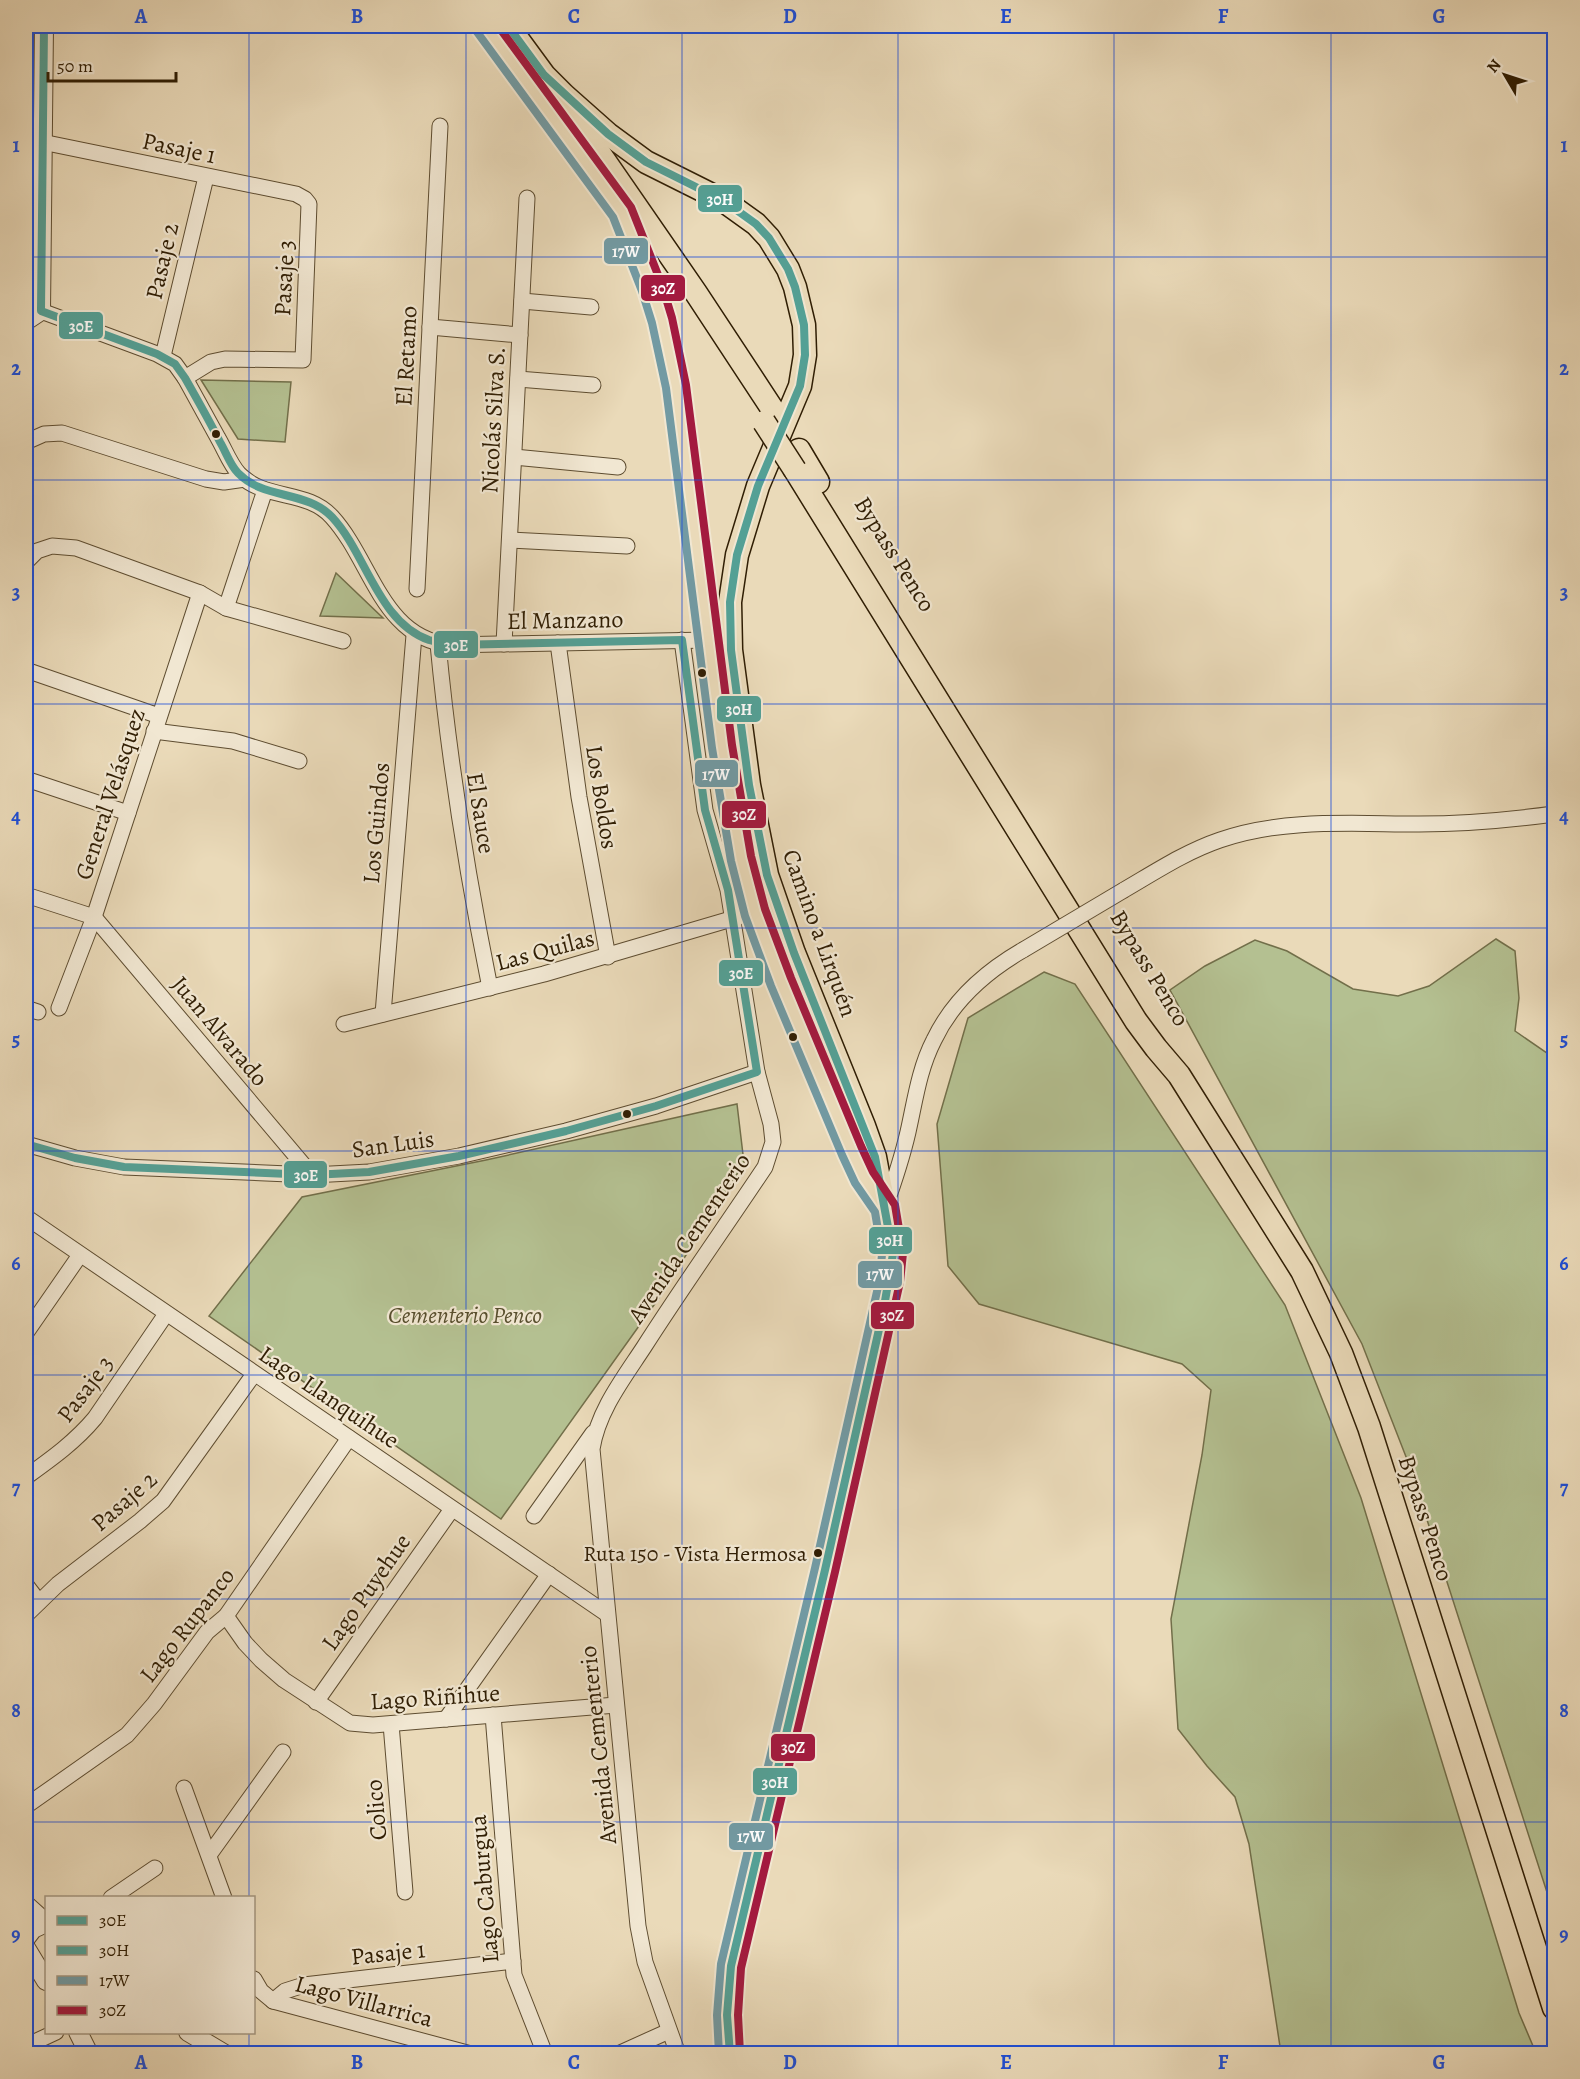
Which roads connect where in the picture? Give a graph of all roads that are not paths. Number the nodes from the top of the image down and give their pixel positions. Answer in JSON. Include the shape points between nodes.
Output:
{"nodes":[{"id":1,"x":44,"y":26,"type":"edge"},
{"id":2,"x":485,"y":26,"type":"edge"},
{"id":3,"x":508,"y":26,"type":"edge"},
{"id":4,"x":544,"y":75,"type":"junction"},
{"id":5,"x":440,"y":126,"type":"dead end"},
{"id":6,"x":42,"y":142,"type":"junction"},
{"id":7,"x":206,"y":177,"type":"junction"},
{"id":8,"x":527,"y":198,"type":"dead end"},
{"id":9,"x":305,"y":199,"type":"joint"},
{"id":10,"x":622,"y":212,"type":"junction"},
{"id":11,"x":522,"y":301,"type":"junction"},
{"id":12,"x":591,"y":307,"type":"dead end"},
{"id":13,"x":33,"y":316,"type":"edge"},
{"id":14,"x":430,"y":327,"type":"junction"},
{"id":15,"x":520,"y":334,"type":"junction"},
{"id":16,"x":163,"y":356,"type":"junction"},
{"id":17,"x":185,"y":378,"type":"junction"},
{"id":18,"x":518,"y":378,"type":"junction"},
{"id":19,"x":593,"y":385,"type":"dead end"},
{"id":20,"x":769,"y":416,"type":"junction"},
{"id":21,"x":26,"y":442,"type":"edge"},
{"id":22,"x":514,"y":457,"type":"junction"},
{"id":23,"x":618,"y":467,"type":"dead end"},
{"id":24,"x":245,"y":479,"type":"junction"},
{"id":25,"x":265,"y":490,"type":"junction"},
{"id":26,"x":510,"y":540,"type":"junction"},
{"id":27,"x":627,"y":546,"type":"dead end"},
{"id":28,"x":26,"y":562,"type":"edge"},
{"id":29,"x":417,"y":589,"type":"dead end"},
{"id":30,"x":200,"y":592,"type":"junction"},
{"id":31,"x":226,"y":608,"type":"junction"},
{"id":32,"x":414,"y":635,"type":"junction"},
{"id":33,"x":682,"y":640,"type":"junction"},
{"id":34,"x":708,"y":640,"type":"junction"},
{"id":35,"x":343,"y":641,"type":"dead end"},
{"id":36,"x":558,"y":643,"type":"junction"},
{"id":37,"x":438,"y":644,"type":"junction"},
{"id":38,"x":504,"y":644,"type":"junction"},
{"id":39,"x":26,"y":670,"type":"edge"},
{"id":40,"x":157,"y":724,"type":"junction"},
{"id":41,"x":298,"y":761,"type":"dead end"},
{"id":42,"x":26,"y":778,"type":"edge"},
{"id":43,"x":128,"y":813,"type":"junction"},
{"id":44,"x":1554,"y":814,"type":"edge"},
{"id":45,"x":26,"y":895,"type":"edge"},
{"id":46,"x":755,"y":912,"type":"junction"},
{"id":47,"x":94,"y":917,"type":"junction"},
{"id":48,"x":733,"y":919,"type":"junction"},
{"id":49,"x":608,"y":957,"type":"junction"},
{"id":50,"x":490,"y":988,"type":"junction"},
{"id":51,"x":59,"y":1008,"type":"dead end"},
{"id":52,"x":382,"y":1014,"type":"junction"},
{"id":53,"x":344,"y":1023,"type":"dead end"},
{"id":54,"x":757,"y":1072,"type":"junction"},
{"id":55,"x":26,"y":1144,"type":"edge"},
{"id":56,"x":312,"y":1175,"type":"junction"},
{"id":57,"x":885,"y":1208,"type":"junction"},
{"id":58,"x":26,"y":1217,"type":"edge"},
{"id":59,"x":80,"y":1255,"type":"junction"},
{"id":60,"x":166,"y":1314,"type":"junction"},
{"id":61,"x":26,"y":1333,"type":"edge"},
{"id":62,"x":254,"y":1374,"type":"junction"},
{"id":63,"x":597,"y":1428,"type":"junction"},
{"id":64,"x":349,"y":1438,"type":"junction"},
{"id":65,"x":26,"y":1477,"type":"edge"},
{"id":66,"x":452,"y":1509,"type":"junction"},
{"id":67,"x":534,"y":1516,"type":"dead end"},
{"id":68,"x":549,"y":1574,"type":"junction"},
{"id":69,"x":26,"y":1585,"type":"edge"},
{"id":70,"x":39,"y":1602,"type":"junction"},
{"id":71,"x":607,"y":1614,"type":"junction"},
{"id":72,"x":26,"y":1615,"type":"edge"},
{"id":73,"x":226,"y":1616,"type":"junction"},
{"id":74,"x":316,"y":1702,"type":"junction"},
{"id":75,"x":616,"y":1705,"type":"junction"},
{"id":76,"x":492,"y":1715,"type":"junction"},
{"id":77,"x":446,"y":1719,"type":"junction"},
{"id":78,"x":391,"y":1724,"type":"junction"},
{"id":79,"x":283,"y":1752,"type":"dead end"},
{"id":80,"x":184,"y":1788,"type":"dead end"},
{"id":81,"x":26,"y":1806,"type":"edge"},
{"id":82,"x":209,"y":1855,"type":"junction"},
{"id":83,"x":155,"y":1868,"type":"dead end"},
{"id":84,"x":405,"y":1892,"type":"dead end"},
{"id":85,"x":114,"y":1896,"type":"edge"},
{"id":86,"x":223,"y":1896,"type":"edge"},
{"id":87,"x":26,"y":1905,"type":"edge"},
{"id":88,"x":45,"y":1922,"type":"edge"},
{"id":89,"x":45,"y":1923,"type":"edge"},
{"id":90,"x":26,"y":1938,"type":"edge"},
{"id":91,"x":26,"y":1948,"type":"edge"},
{"id":92,"x":513,"y":1961,"type":"junction"},
{"id":93,"x":45,"y":1979,"type":"edge"},
{"id":94,"x":255,"y":1981,"type":"edge"},
{"id":95,"x":273,"y":2001,"type":"junction"},
{"id":96,"x":1554,"y":2008,"type":"edge"},
{"id":97,"x":669,"y":2031,"type":"junction"},
{"id":98,"x":52,"y":2034,"type":"edge"},
{"id":99,"x":79,"y":2034,"type":"edge"},
{"id":100,"x":191,"y":2034,"type":"edge"},
{"id":101,"x":26,"y":2046,"type":"edge"},
{"id":102,"x":467,"y":2053,"type":"edge"},
{"id":103,"x":88,"y":2054,"type":"edge"},
{"id":104,"x":225,"y":2054,"type":"edge"},
{"id":105,"x":545,"y":2054,"type":"edge"},
{"id":106,"x":618,"y":2054,"type":"edge"},
{"id":107,"x":678,"y":2054,"type":"edge"},
{"id":108,"x":730,"y":2054,"type":"edge"}],
"edges":[{"from":1,"to":6,"type":"street"},
{"from":2,"to":10,"type":"main road","name":"Camino a Lirquén"},
{"from":3,"to":4,"type":"main road","name":"Camino a Lirquén"},
{"from":4,"to":20,"type":"main road","name":"Bypass Penco","via":[[702,302]]},
{"from":4,"to":57,"type":"main road","name":"Camino a Lirquén","via":[[632,153],[724,201],[756,224],[779,253],[795,287],[804,325],[804,371],[743,533],[730,602],[731,650],[749,785],[767,875],[875,1157]]},
{"from":5,"to":14,"type":"street","name":"El Retamo"},
{"from":6,"to":7,"type":"street","name":"Pasaje 1"},
{"from":6,"to":13,"type":"street"},
{"from":7,"to":9,"type":"street","name":"Pasaje 1"},
{"from":7,"to":16,"type":"street","name":"Pasaje 2"},
{"from":8,"to":11,"type":"street","name":"Nicolás Silva S."},
{"from":9,"to":17,"type":"street","name":"Pasaje 3","via":[[310,210],[303,360],[225,359],[211,362]]},
{"from":10,"to":20,"type":"main road","name":"Bypass Penco"},
{"from":10,"to":34,"type":"main road","name":"Camino a Lirquén","via":[[652,288],[670,353]]},
{"from":11,"to":12,"type":"street"},
{"from":11,"to":15,"type":"street","name":"Nicolás Silva S."},
{"from":13,"to":16,"type":"street"},
{"from":14,"to":15,"type":"street"},
{"from":14,"to":29,"type":"street","name":"El Retamo"},
{"from":15,"to":18,"type":"street","name":"Nicolás Silva S."},
{"from":16,"to":17,"type":"street"},
{"from":17,"to":24,"type":"street","via":[[233,466]]},
{"from":18,"to":19,"type":"street"},
{"from":18,"to":22,"type":"street","name":"Nicolás Silva S."},
{"from":20,"to":96,"type":"main road","name":"Bypass Penco","via":[[1155,1025],[1179,1075],[1297,1262],[1316,1299],[1369,1427]]},
{"from":21,"to":24,"type":"street","via":[[44,434],[62,433],[206,479]]},
{"from":22,"to":23,"type":"street"},
{"from":22,"to":26,"type":"street","name":"Nicolás Silva S."},
{"from":24,"to":25,"type":"street"},
{"from":25,"to":31,"type":"street"},
{"from":25,"to":32,"type":"street","via":[[301,498],[328,512],[390,609]]},
{"from":26,"to":27,"type":"street"},
{"from":26,"to":38,"type":"street","name":"Nicolás Silva S."},
{"from":28,"to":30,"type":"street","via":[[37,551],[66,546]]},
{"from":30,"to":31,"type":"street"},
{"from":30,"to":40,"type":"street","name":"General Velásquez"},
{"from":31,"to":35,"type":"street"},
{"from":32,"to":37,"type":"street","name":"El Manzano"},
{"from":32,"to":52,"type":"street","name":"Los Guindos"},
{"from":33,"to":34,"type":"street","name":"El Manzano"},
{"from":33,"to":36,"type":"street","name":"El Manzano"},
{"from":33,"to":48,"type":"street","via":[[705,810]]},
{"from":34,"to":46,"type":"main road","name":"Camino a Lirquén","via":[[733,819]]},
{"from":36,"to":38,"type":"street","name":"El Manzano"},
{"from":36,"to":49,"type":"street","name":"Los Boldos","via":[[579,797]]},
{"from":37,"to":38,"type":"street","name":"El Manzano"},
{"from":37,"to":50,"type":"street","name":"El Sauce","via":[[456,803]]},
{"from":39,"to":40,"type":"street"},
{"from":40,"to":41,"type":"street"},
{"from":40,"to":43,"type":"street","name":"General Velásquez"},
{"from":42,"to":43,"type":"street"},
{"from":43,"to":47,"type":"street","name":"General Velásquez"},
{"from":44,"to":57,"type":"street","bridge":true,"via":[[1474,822],[1317,824],[1241,833],[1186,854],[1005,960],[976,982],[938,1032],[918,1084],[902,1156]]},
{"from":45,"to":47,"type":"street"},
{"from":46,"to":48,"type":"street","name":"Las Quilas"},
{"from":46,"to":57,"type":"main road","name":"Camino a Lirquén","via":[[850,1150]]},
{"from":47,"to":51,"type":"street","name":"General Velásquez"},
{"from":47,"to":56,"type":"street","name":"Juan Alvarado"},
{"from":48,"to":49,"type":"street","name":"Las Quilas"},
{"from":48,"to":54,"type":"street","name":"Avenida Cementerio"},
{"from":49,"to":50,"type":"street","name":"Las Quilas"},
{"from":50,"to":52,"type":"street","name":"Las Quilas"},
{"from":52,"to":53,"type":"street","name":"Las Quilas"},
{"from":54,"to":56,"type":"street","name":"San Luis","via":[[656,1106],[480,1151],[379,1170]]},
{"from":54,"to":63,"type":"street","name":"Avenida Cementerio","via":[[772,1133],[769,1159],[614,1393]]},
{"from":55,"to":56,"type":"street","name":"San Luis","via":[[124,1167]]},
{"from":57,"to":108,"type":"main road","name":"Camino a Lirquén","via":[[893,1254],[890,1280],[731,1966],[727,2015]]},
{"from":58,"to":59,"type":"street","name":"Lago Llanquihue"},
{"from":59,"to":60,"type":"street","name":"Lago Llanquihue"},
{"from":59,"to":61,"type":"street"},
{"from":60,"to":62,"type":"street","name":"Lago Llanquihue"},
{"from":60,"to":65,"type":"street","name":"Pasaje 3","via":[[83,1432]]},
{"from":62,"to":64,"type":"street","name":"Lago Llanquihue"},
{"from":62,"to":70,"type":"street","name":"Pasaje 2","via":[[164,1501]]},
{"from":63,"to":67,"type":"street","name":"Avenida Cementerio"},
{"from":63,"to":71,"type":"street","name":"Avenida Cementerio","via":[[592,1460]]},
{"from":64,"to":66,"type":"street","name":"Lago Llanquihue"},
{"from":64,"to":73,"type":"street","name":"Lago Rupanco"},
{"from":66,"to":68,"type":"street","name":"Lago Llanquihue"},
{"from":66,"to":74,"type":"street","name":"Lago Puyehue"},
{"from":68,"to":71,"type":"street","name":"Lago Llanquihue"},
{"from":68,"to":77,"type":"street"},
{"from":69,"to":70,"type":"street"},
{"from":70,"to":72,"type":"street","name":"Pasaje 2"},
{"from":71,"to":75,"type":"street","name":"Avenida Cementerio"},
{"from":73,"to":74,"type":"street","name":"Lago Riñihue","via":[[261,1660]]},
{"from":73,"to":81,"type":"street","name":"Lago Rupanco","via":[[207,1632],[127,1735]]},
{"from":74,"to":78,"type":"street","name":"Lago Riñihue","via":[[351,1723]]},
{"from":75,"to":76,"type":"street","name":"Lago Riñihue"},
{"from":75,"to":97,"type":"street","name":"Avenida Cementerio","via":[[640,1936]]},
{"from":76,"to":77,"type":"street","name":"Lago Riñihue"},
{"from":76,"to":92,"type":"street","name":"Lago Caburgua"},
{"from":77,"to":78,"type":"street","name":"Lago Riñihue"},
{"from":78,"to":84,"type":"street","name":"Colico"},
{"from":79,"to":82,"type":"street"},
{"from":80,"to":82,"type":"street"},
{"from":82,"to":86,"type":"street"},
{"from":83,"to":85,"type":"street"},
{"from":87,"to":88,"type":"street"},
{"from":89,"to":90,"type":"street"},
{"from":91,"to":93,"type":"street"},
{"from":92,"to":95,"type":"street","name":"Pasaje 1","via":[[304,1985],[285,1991]]},
{"from":92,"to":105,"type":"street","name":"Lago Caburgua","via":[[517,1985]]},
{"from":94,"to":95,"type":"street","name":"Lago Villarrica"},
{"from":95,"to":102,"type":"street","name":"Lago Villarrica"},
{"from":97,"to":106,"type":"street"},
{"from":97,"to":107,"type":"street","name":"Avenida Cementerio"},
{"from":98,"to":101,"type":"street"},
{"from":99,"to":103,"type":"street"},
{"from":100,"to":104,"type":"street"}]}
